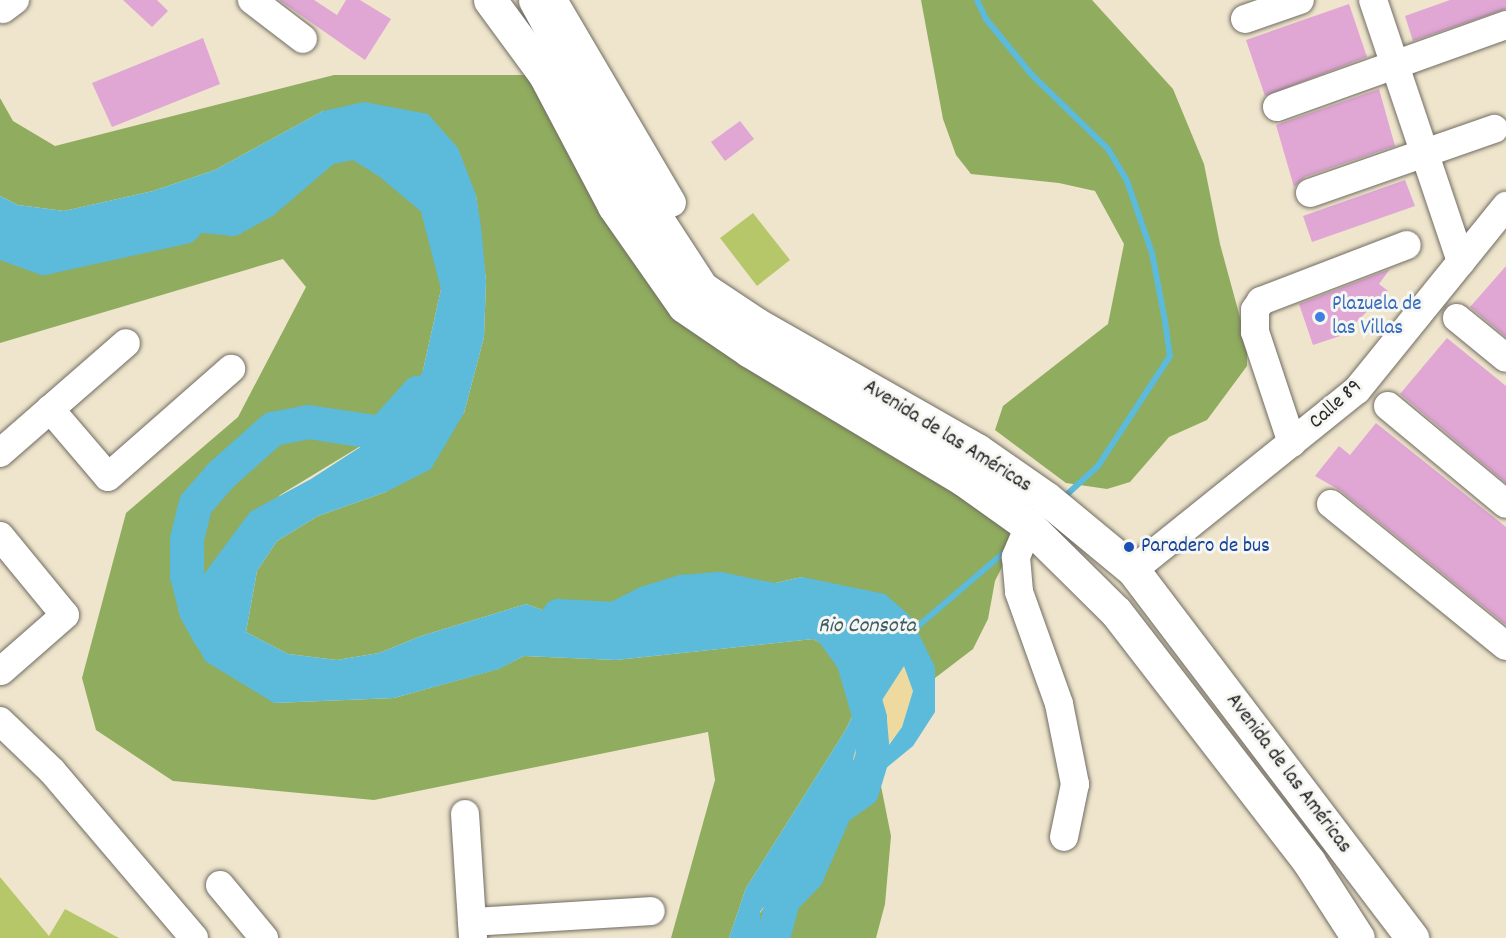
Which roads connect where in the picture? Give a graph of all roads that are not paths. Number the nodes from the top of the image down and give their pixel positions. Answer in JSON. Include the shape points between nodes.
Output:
{"nodes":[{"id":1,"x":252,"y":0,"type":"edge"},
{"id":2,"x":490,"y":0,"type":"edge"},
{"id":3,"x":535,"y":0,"type":"edge"},
{"id":4,"x":553,"y":0,"type":"edge"},
{"id":5,"x":1300,"y":0,"type":"edge"},
{"id":6,"x":1373,"y":0,"type":"edge"},
{"id":7,"x":1245,"y":19,"type":"dead end"},
{"id":8,"x":1506,"y":25,"type":"edge"},
{"id":9,"x":303,"y":39,"type":"dead end"},
{"id":10,"x":1396,"y":65,"type":"junction"},
{"id":11,"x":1277,"y":107,"type":"dead end"},
{"id":12,"x":1494,"y":129,"type":"dead end"},
{"id":13,"x":1424,"y":154,"type":"junction"},
{"id":14,"x":1310,"y":193,"type":"dead end"},
{"id":15,"x":672,"y":203,"type":"dead end"},
{"id":16,"x":1505,"y":211,"type":"edge"},
{"id":17,"x":1407,"y":245,"type":"dead end"},
{"id":18,"x":1461,"y":262,"type":"junction"},
{"id":19,"x":1457,"y":318,"type":"dead end"},
{"id":20,"x":126,"y":343,"type":"dead end"},
{"id":21,"x":1506,"y":358,"type":"edge"},
{"id":22,"x":231,"y":369,"type":"dead end"},
{"id":23,"x":1388,"y":406,"type":"dead end"},
{"id":24,"x":51,"y":409,"type":"junction"},
{"id":25,"x":1292,"y":443,"type":"junction"},
{"id":26,"x":0,"y":453,"type":"edge"},
{"id":27,"x":1331,"y":504,"type":"dead end"},
{"id":28,"x":1506,"y":504,"type":"edge"},
{"id":29,"x":1029,"y":526,"type":"junction"},
{"id":30,"x":0,"y":536,"type":"edge"},
{"id":31,"x":1133,"y":570,"type":"junction"},
{"id":32,"x":1506,"y":646,"type":"edge"},
{"id":33,"x":1,"y":671,"type":"edge"},
{"id":34,"x":0,"y":722,"type":"edge"},
{"id":35,"x":465,"y":814,"type":"dead end"},
{"id":36,"x":1064,"y":837,"type":"dead end"},
{"id":37,"x":220,"y":885,"type":"dead end"},
{"id":38,"x":651,"y":911,"type":"dead end"},
{"id":39,"x":473,"y":930,"type":"edge"},
{"id":40,"x":194,"y":938,"type":"edge"},
{"id":41,"x":264,"y":938,"type":"edge"},
{"id":42,"x":1358,"y":938,"type":"edge"},
{"id":43,"x":1412,"y":938,"type":"edge"}],
"edges":[{"from":1,"to":9,"type":"street"},
{"from":2,"to":29,"type":"main road","name":"Avenida de las Américas","via":[[545,75],[614,206],[684,306],[750,351],[963,480]]},
{"from":3,"to":31,"type":"main road","name":"Avenida de las Américas","via":[[640,193],[702,288],[756,324],[977,450],[1046,498]]},
{"from":4,"to":15,"type":"street"},
{"from":5,"to":7,"type":"street"},
{"from":6,"to":10,"type":"street"},
{"from":8,"to":10,"type":"street"},
{"from":10,"to":11,"type":"street"},
{"from":10,"to":13,"type":"street"},
{"from":12,"to":13,"type":"street"},
{"from":13,"to":14,"type":"street"},
{"from":13,"to":18,"type":"street"},
{"from":16,"to":18,"type":"street","name":"Calle 89"},
{"from":17,"to":25,"type":"street","via":[[1261,301],[1255,310],[1255,332]]},
{"from":18,"to":25,"type":"street","name":"Calle 89","via":[[1357,390]]},
{"from":19,"to":21,"type":"street"},
{"from":20,"to":24,"type":"street"},
{"from":22,"to":24,"type":"street","via":[[108,477]]},
{"from":23,"to":28,"type":"street"},
{"from":24,"to":26,"type":"street"},
{"from":25,"to":31,"type":"street","name":"Calle 89"},
{"from":27,"to":32,"type":"street"},
{"from":29,"to":36,"type":"street","via":[[1017,557],[1019,592],[1059,704],[1075,784]]},
{"from":29,"to":42,"type":"main road","name":"Avenida de las Américas","via":[[1116,612],[1309,862]]},
{"from":30,"to":33,"type":"street","via":[[65,615]]},
{"from":31,"to":43,"type":"main road","name":"Avenida de las Américas"},
{"from":34,"to":40,"type":"street","via":[[52,771]]},
{"from":35,"to":39,"type":"street"},
{"from":37,"to":41,"type":"street"},
{"from":38,"to":39,"type":"street"}]}
